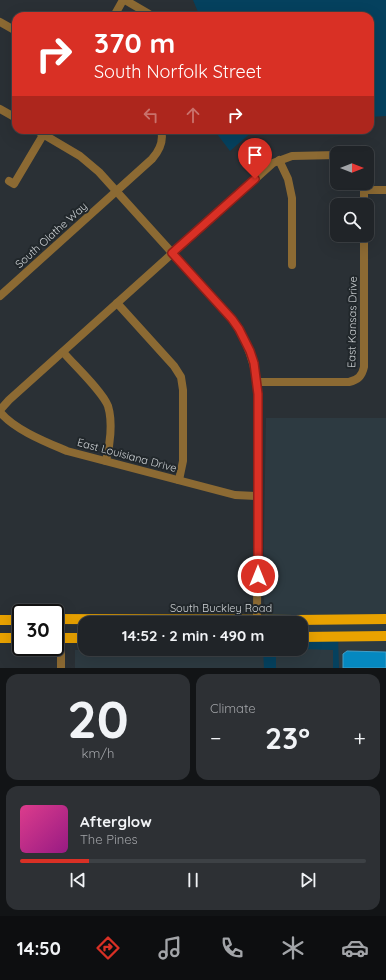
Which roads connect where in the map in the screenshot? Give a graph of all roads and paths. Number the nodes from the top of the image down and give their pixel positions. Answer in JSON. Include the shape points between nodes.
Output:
{"nodes":[{"id":1,"x":124,"y":0,"type":"edge"},
{"id":2,"x":116,"y":12,"type":"edge"},
{"id":3,"x":145,"y":12,"type":"edge"},
{"id":4,"x":0,"y":22,"type":"edge"},
{"id":5,"x":12,"y":29,"type":"edge"},
{"id":6,"x":0,"y":109,"type":"edge"},
{"id":7,"x":12,"y":116,"type":"edge"},
{"id":8,"x":40,"y":134,"type":"edge"},
{"id":9,"x":46,"y":134,"type":"edge"},
{"id":10,"x":161,"y":134,"type":"edge"},
{"id":11,"x":330,"y":155,"type":"edge"},
{"id":12,"x":279,"y":160,"type":"junction"},
{"id":13,"x":9,"y":181,"type":"dead end"},
{"id":14,"x":374,"y":188,"type":"edge"},
{"id":15,"x":386,"y":190,"type":"edge"},
{"id":16,"x":116,"y":191,"type":"junction"},
{"id":17,"x":364,"y":242,"type":"edge"},
{"id":18,"x":172,"y":253,"type":"junction"},
{"id":19,"x":292,"y":265,"type":"dead end"},
{"id":20,"x":0,"y":296,"type":"edge"},
{"id":21,"x":117,"y":303,"type":"junction"},
{"id":22,"x":62,"y":352,"type":"junction"},
{"id":23,"x":257,"y":382,"type":"junction"},
{"id":24,"x":0,"y":411,"type":"edge"},
{"id":25,"x":106,"y":461,"type":"junction"},
{"id":26,"x":179,"y":480,"type":"junction"},
{"id":27,"x":258,"y":496,"type":"junction"},
{"id":28,"x":257,"y":616,"type":"edge"},
{"id":29,"x":386,"y":619,"type":"edge"},
{"id":30,"x":0,"y":620,"type":"edge"},
{"id":31,"x":12,"y":620,"type":"edge"},
{"id":32,"x":64,"y":620,"type":"edge"},
{"id":33,"x":78,"y":620,"type":"edge"},
{"id":34,"x":308,"y":621,"type":"edge"},
{"id":35,"x":386,"y":636,"type":"edge"},
{"id":36,"x":308,"y":637,"type":"edge"},
{"id":37,"x":0,"y":638,"type":"edge"},
{"id":38,"x":12,"y":638,"type":"edge"},
{"id":39,"x":64,"y":638,"type":"edge"},
{"id":40,"x":78,"y":638,"type":"edge"},
{"id":41,"x":60,"y":656,"type":"edge"},
{"id":42,"x":61,"y":668,"type":"edge"}],
"edges":[{"from":1,"to":2,"type":"street"},
{"from":1,"to":3,"type":"street"},
{"from":4,"to":5,"type":"street"},
{"from":6,"to":7,"type":"street"},
{"from":8,"to":13,"type":"street","via":[[14,184]]},
{"from":9,"to":16,"type":"street","via":[[90,164]]},
{"from":10,"to":16,"type":"street","name":"South Olathe Way","via":[[157,153]]},
{"from":11,"to":12,"type":"street","name":"East Louisiana Drive","via":[[296,155]]},
{"from":12,"to":18,"type":"street","name":"East Louisiana Drive","via":[[266,168]]},
{"from":12,"to":19,"type":"street","via":[[288,179],[292,198]]},
{"from":14,"to":15,"type":"street"},
{"from":16,"to":18,"type":"street"},
{"from":16,"to":20,"type":"street","name":"South Olathe Way"},
{"from":17,"to":23,"type":"street","name":"East Kansas Drive","via":[[364,367],[359,377],[349,382]]},
{"from":18,"to":21,"type":"street","name":"East Louisiana Drive"},
{"from":18,"to":23,"type":"street","via":[[239,329],[250,351]]},
{"from":21,"to":22,"type":"street","name":"East Louisiana Drive"},
{"from":21,"to":26,"type":"street","via":[[181,377],[183,462]]},
{"from":22,"to":24,"type":"street","name":"East Louisiana Drive"},
{"from":22,"to":25,"type":"street","via":[[100,394],[108,407],[110,443]]},
{"from":23,"to":27,"type":"street"},
{"from":24,"to":25,"type":"street","name":"East Louisiana Drive","via":[[12,423],[50,444]]},
{"from":25,"to":26,"type":"street","name":"East Louisiana Drive"},
{"from":26,"to":27,"type":"street","name":"East Louisiana Drive","via":[[236,495]]},
{"from":27,"to":28,"type":"street"},
{"from":29,"to":34,"type":"main road","name":"South Buckley Road"},
{"from":30,"to":31,"type":"main road"},
{"from":32,"to":33,"type":"main road","name":"South Buckley Road"},
{"from":35,"to":36,"type":"main road"},
{"from":37,"to":38,"type":"main road"},
{"from":39,"to":40,"type":"main road"},
{"from":41,"to":42,"type":"street"}]}
